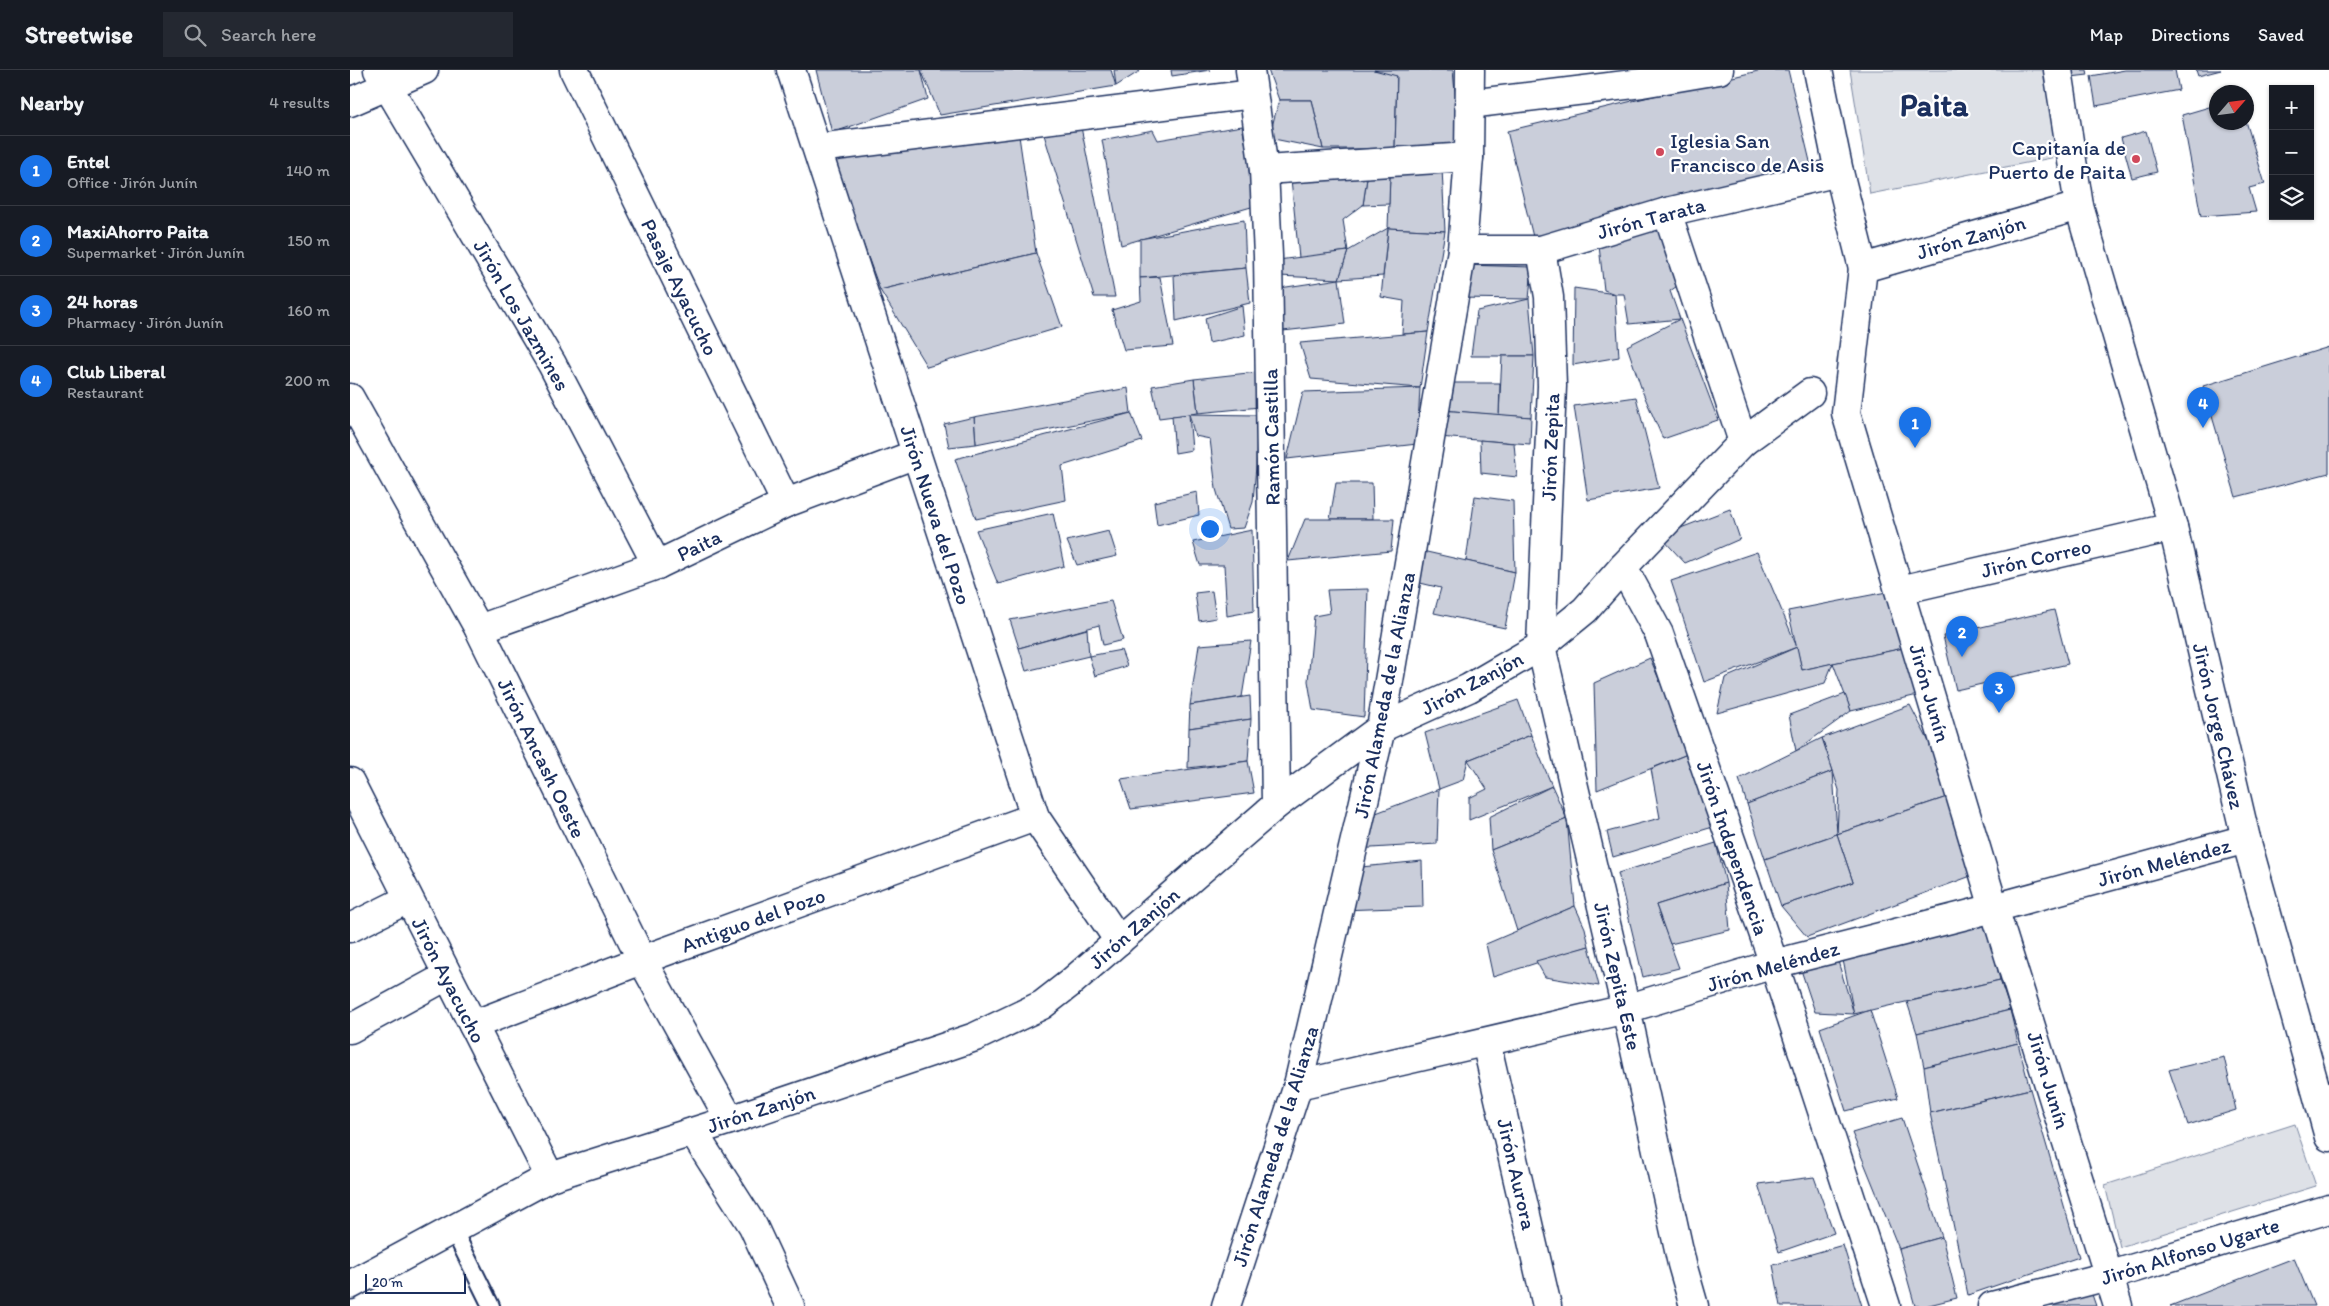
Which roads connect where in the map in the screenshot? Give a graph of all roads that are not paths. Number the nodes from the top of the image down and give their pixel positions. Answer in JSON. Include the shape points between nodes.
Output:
{"nodes":[{"id":1,"x":424,"y":70,"type":"edge"},
{"id":2,"x":574,"y":70,"type":"edge"},
{"id":3,"x":791,"y":70,"type":"edge"},
{"id":4,"x":1470,"y":70,"type":"edge"},
{"id":5,"x":1719,"y":70,"type":"edge"},
{"id":6,"x":1818,"y":70,"type":"edge"},
{"id":7,"x":2058,"y":70,"type":"edge"},
{"id":8,"x":1643,"y":77,"type":"edge"},
{"id":9,"x":381,"y":78,"type":"edge"},
{"id":10,"x":1252,"y":82,"type":"edge"},
{"id":11,"x":350,"y":102,"type":"edge"},
{"id":12,"x":1469,"y":104,"type":"junction"},
{"id":13,"x":818,"y":148,"type":"junction"},
{"id":14,"x":1469,"y":157,"type":"junction"},
{"id":15,"x":1264,"y":170,"type":"junction"},
{"id":16,"x":1839,"y":172,"type":"junction"},
{"id":17,"x":2079,"y":206,"type":"junction"},
{"id":18,"x":1667,"y":212,"type":"junction"},
{"id":19,"x":1462,"y":250,"type":"junction"},
{"id":20,"x":1540,"y":250,"type":"junction"},
{"id":21,"x":1863,"y":268,"type":"junction"},
{"id":22,"x":1810,"y":393,"type":"dead end"},
{"id":23,"x":350,"y":398,"type":"edge"},
{"id":24,"x":1743,"y":442,"type":"junction"},
{"id":25,"x":916,"y":454,"type":"junction"},
{"id":26,"x":786,"y":503,"type":"junction"},
{"id":27,"x":2172,"y":526,"type":"junction"},
{"id":28,"x":657,"y":565,"type":"junction"},
{"id":29,"x":1623,"y":567,"type":"junction"},
{"id":30,"x":1900,"y":590,"type":"junction"},
{"id":31,"x":479,"y":629,"type":"junction"},
{"id":32,"x":1541,"y":646,"type":"junction"},
{"id":33,"x":1381,"y":728,"type":"junction"},
{"id":34,"x":350,"y":782,"type":"edge"},
{"id":35,"x":1276,"y":805,"type":"junction"},
{"id":36,"x":1035,"y":817,"type":"junction"},
{"id":37,"x":2246,"y":839,"type":"junction"},
{"id":38,"x":408,"y":900,"type":"junction"},
{"id":39,"x":1994,"y":908,"type":"junction"},
{"id":40,"x":350,"y":928,"type":"edge"},
{"id":41,"x":1119,"y":940,"type":"junction"},
{"id":42,"x":642,"y":960,"type":"junction"},
{"id":43,"x":1774,"y":964,"type":"junction"},
{"id":44,"x":447,"y":976,"type":"junction"},
{"id":45,"x":1626,"y":1009,"type":"junction"},
{"id":46,"x":473,"y":1025,"type":"junction"},
{"id":47,"x":350,"y":1029,"type":"edge"},
{"id":48,"x":1486,"y":1042,"type":"junction"},
{"id":49,"x":1298,"y":1085,"type":"junction"},
{"id":50,"x":730,"y":1120,"type":"junction"},
{"id":51,"x":693,"y":1132,"type":"junction"},
{"id":52,"x":2329,"y":1137,"type":"edge"},
{"id":53,"x":550,"y":1177,"type":"junction"},
{"id":54,"x":2329,"y":1209,"type":"edge"},
{"id":55,"x":453,"y":1229,"type":"junction"},
{"id":56,"x":2108,"y":1276,"type":"junction"},
{"id":57,"x":350,"y":1285,"type":"edge"},
{"id":58,"x":491,"y":1306,"type":"edge"},
{"id":59,"x":790,"y":1306,"type":"edge"},
{"id":60,"x":1226,"y":1306,"type":"edge"},
{"id":61,"x":1547,"y":1306,"type":"edge"},
{"id":62,"x":1694,"y":1306,"type":"edge"},
{"id":63,"x":1886,"y":1306,"type":"edge"},
{"id":64,"x":1992,"y":1306,"type":"edge"},
{"id":65,"x":2118,"y":1306,"type":"edge"}],
"edges":[{"from":1,"to":9,"type":"street"},
{"from":2,"to":26,"type":"street","name":"Pasaje Ayacucho"},
{"from":3,"to":13,"type":"street","name":"Jirón Nueva del Pozo"},
{"from":4,"to":12,"type":"street","name":"Jirón Alameda de la Alianza"},
{"from":5,"to":8,"type":"street"},
{"from":6,"to":16,"type":"street","name":"Jirón Junín"},
{"from":7,"to":17,"type":"street","name":"Jirón Jorge Chávez"},
{"from":8,"to":12,"type":"street"},
{"from":9,"to":11,"type":"street"},
{"from":9,"to":28,"type":"street","name":"Jirón Los Jazmines","via":[[552,364]]},
{"from":10,"to":13,"type":"street"},
{"from":10,"to":15,"type":"street","name":"Ramón Castilla"},
{"from":12,"to":14,"type":"street","name":"Jirón Alameda de la Alianza"},
{"from":13,"to":25,"type":"street","name":"Jirón Nueva del Pozo"},
{"from":14,"to":15,"type":"street"},
{"from":14,"to":19,"type":"street","name":"Jirón Alameda de la Alianza"},
{"from":15,"to":35,"type":"street","name":"Ramón Castilla"},
{"from":16,"to":18,"type":"street","name":"Jirón Tarata"},
{"from":16,"to":21,"type":"street","name":"Jirón Junín"},
{"from":17,"to":21,"type":"street","name":"Jirón Zanjón"},
{"from":17,"to":27,"type":"street","name":"Jirón Jorge Chávez"},
{"from":18,"to":20,"type":"street","name":"Jirón Tarata"},
{"from":18,"to":24,"type":"street"},
{"from":19,"to":20,"type":"street","name":"Jirón Tarata"},
{"from":19,"to":33,"type":"street","name":"Jirón Alameda de la Alianza"},
{"from":20,"to":32,"type":"street","name":"Jirón Zepita","via":[[1549,297],[1552,386]]},
{"from":21,"to":30,"type":"street","name":"Jirón Junín","via":[[1846,413]]},
{"from":22,"to":24,"type":"street","name":"Jirón Zanjón"},
{"from":23,"to":31,"type":"street","name":"Jirón Ancash Oeste"},
{"from":24,"to":29,"type":"street","name":"Jirón Zanjón"},
{"from":25,"to":26,"type":"street","name":"Paita"},
{"from":25,"to":36,"type":"street","name":"Jirón Nueva del Pozo"},
{"from":26,"to":28,"type":"street","name":"Paita"},
{"from":27,"to":30,"type":"street","name":"Jirón Correo"},
{"from":27,"to":37,"type":"street","name":"Jirón Jorge Chávez"},
{"from":28,"to":31,"type":"street","name":"Paita"},
{"from":29,"to":32,"type":"street","name":"Jirón Zanjón","via":[[1586,610]]},
{"from":29,"to":43,"type":"street","name":"Jirón Independencia","via":[[1659,634]]},
{"from":30,"to":39,"type":"street","name":"Jirón Junín"},
{"from":31,"to":42,"type":"street","name":"Jirón Ancash Oeste"},
{"from":32,"to":33,"type":"street","name":"Jirón Zanjón","via":[[1469,688]]},
{"from":32,"to":45,"type":"street","name":"Jirón Zepita Este"},
{"from":33,"to":35,"type":"street","name":"Jirón Zanjón"},
{"from":33,"to":49,"type":"street","name":"Jirón Alameda de la Alianza"},
{"from":34,"to":38,"type":"street","name":"Jirón Ayacucho"},
{"from":35,"to":41,"type":"street","name":"Jirón Zanjón"},
{"from":36,"to":41,"type":"street","name":"Jirón Nueva del Pozo"},
{"from":36,"to":42,"type":"street","name":"Antiguo del Pozo"},
{"from":37,"to":39,"type":"street","name":"Jirón Meléndez"},
{"from":37,"to":52,"type":"street","name":"Jirón Jorge Chávez"},
{"from":38,"to":40,"type":"street"},
{"from":38,"to":44,"type":"street","name":"Jirón Ayacucho"},
{"from":39,"to":43,"type":"street","name":"Jirón Meléndez"},
{"from":39,"to":56,"type":"street","name":"Jirón Junín"},
{"from":41,"to":50,"type":"street","name":"Jirón Zanjón","via":[[1042,1005],[1004,1025]]},
{"from":42,"to":46,"type":"street","name":"Antiguo del Pozo"},
{"from":42,"to":50,"type":"street","name":"Jirón Ancash Oeste"},
{"from":43,"to":45,"type":"street","name":"Jirón Meléndez"},
{"from":43,"to":63,"type":"street","name":"Jirón Independencia"},
{"from":44,"to":46,"type":"street","name":"Jirón Ayacucho"},
{"from":44,"to":47,"type":"street"},
{"from":45,"to":48,"type":"street","name":"Jirón Meléndez"},
{"from":45,"to":62,"type":"street","name":"Jirón Zepita Este"},
{"from":46,"to":53,"type":"street","name":"Jirón Ayacucho"},
{"from":48,"to":49,"type":"street","name":"Jirón Meléndez"},
{"from":48,"to":61,"type":"street","name":"Jirón Aurora"},
{"from":49,"to":60,"type":"street","name":"Jirón Alameda de la Alianza"},
{"from":50,"to":51,"type":"street","name":"Jirón Zanjón"},
{"from":51,"to":53,"type":"street","name":"Jirón Zanjón"},
{"from":51,"to":59,"type":"street","via":[[753,1226]]},
{"from":53,"to":55,"type":"street","name":"Jirón Zanjón"},
{"from":54,"to":56,"type":"street","name":"Jirón Alfonso Ugarte"},
{"from":55,"to":57,"type":"street","name":"Jirón Zanjón"},
{"from":55,"to":58,"type":"lane"},
{"from":56,"to":64,"type":"street","name":"Jirón Alfonso Ugarte"},
{"from":56,"to":65,"type":"street","name":"Jirón Junín"}]}
